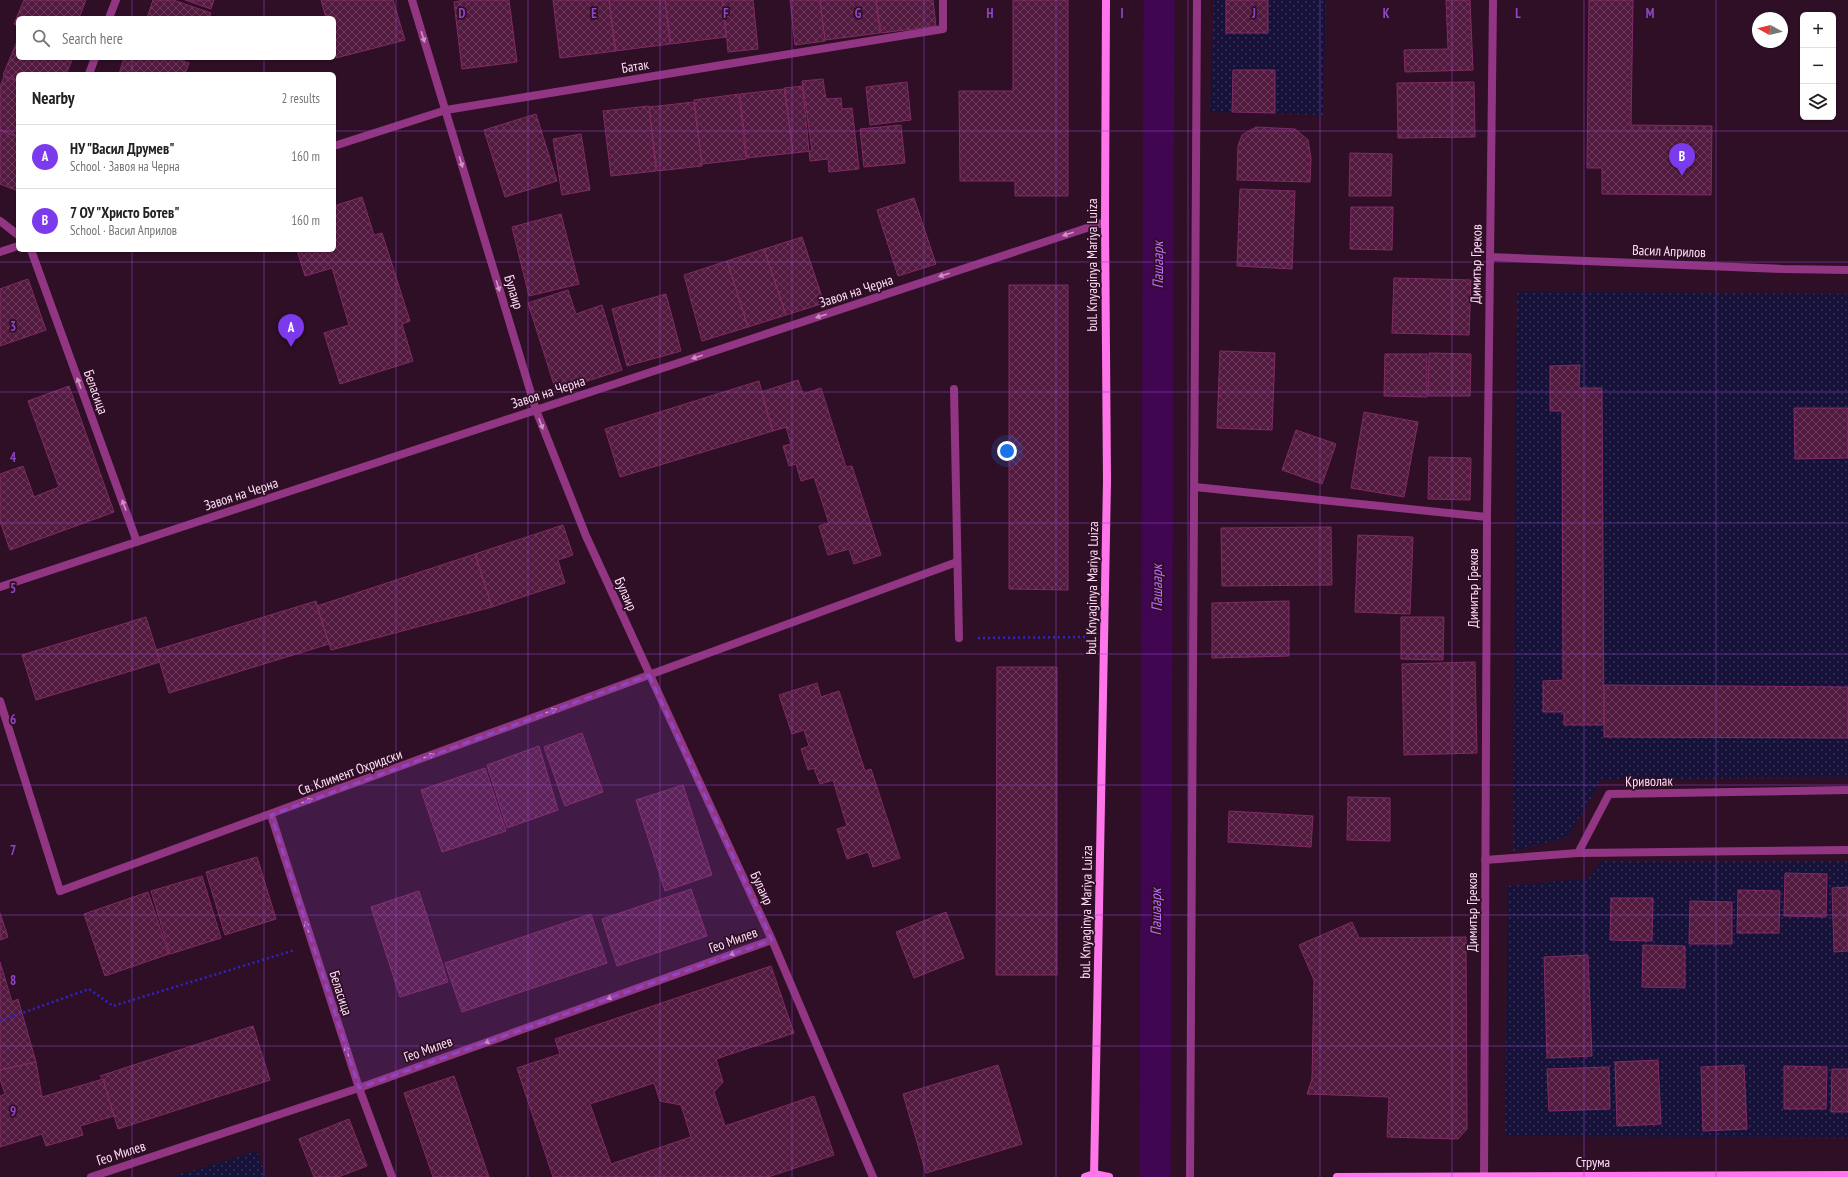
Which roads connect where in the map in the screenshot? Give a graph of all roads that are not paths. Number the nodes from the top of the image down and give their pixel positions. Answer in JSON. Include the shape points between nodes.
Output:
{"nodes":[{"id":1,"x":116,"y":0,"type":"edge"},
{"id":2,"x":412,"y":0,"type":"edge"},
{"id":3,"x":943,"y":0,"type":"edge"},
{"id":4,"x":1106,"y":0,"type":"edge"},
{"id":5,"x":1197,"y":0,"type":"edge"},
{"id":6,"x":1493,"y":0,"type":"edge"},
{"id":7,"x":110,"y":16,"type":"edge"},
{"id":8,"x":94,"y":60,"type":"edge"},
{"id":9,"x":90,"y":72,"type":"edge"},
{"id":10,"x":446,"y":110,"type":"junction"},
{"id":11,"x":336,"y":145,"type":"edge"},
{"id":12,"x":0,"y":221,"type":"edge"},
{"id":13,"x":1105,"y":222,"type":"junction"},
{"id":14,"x":16,"y":233,"type":"edge"},
{"id":15,"x":16,"y":247,"type":"edge"},
{"id":16,"x":0,"y":252,"type":"edge"},
{"id":17,"x":32,"y":252,"type":"edge"},
{"id":18,"x":1490,"y":257,"type":"junction"},
{"id":19,"x":1848,"y":270,"type":"edge"},
{"id":20,"x":954,"y":388,"type":"dead end"},
{"id":21,"x":536,"y":410,"type":"junction"},
{"id":22,"x":1195,"y":487,"type":"junction"},
{"id":23,"x":1487,"y":517,"type":"junction"},
{"id":24,"x":137,"y":542,"type":"junction"},
{"id":25,"x":957,"y":562,"type":"junction"},
{"id":26,"x":0,"y":587,"type":"edge"},
{"id":27,"x":959,"y":638,"type":"road end"},
{"id":28,"x":649,"y":675,"type":"junction"},
{"id":29,"x":0,"y":701,"type":"edge"},
{"id":30,"x":1848,"y":790,"type":"edge"},
{"id":31,"x":271,"y":815,"type":"junction"},
{"id":32,"x":1848,"y":850,"type":"edge"},
{"id":33,"x":1578,"y":853,"type":"junction"},
{"id":34,"x":1485,"y":860,"type":"junction"},
{"id":35,"x":772,"y":940,"type":"junction"},
{"id":36,"x":359,"y":1088,"type":"junction"},
{"id":37,"x":1094,"y":1175,"type":"edge"},
{"id":38,"x":1848,"y":1175,"type":"edge"},
{"id":39,"x":1484,"y":1176,"type":"edge"},
{"id":40,"x":91,"y":1177,"type":"edge"},
{"id":41,"x":392,"y":1177,"type":"edge"},
{"id":42,"x":873,"y":1177,"type":"edge"},
{"id":43,"x":1085,"y":1177,"type":"edge"},
{"id":44,"x":1109,"y":1177,"type":"edge"},
{"id":45,"x":1190,"y":1177,"type":"edge"},
{"id":46,"x":1337,"y":1177,"type":"edge"}],
"edges":[{"from":1,"to":7,"type":"street"},
{"from":2,"to":10,"type":"street","name":"Булаир","one_way":true},
{"from":3,"to":10,"type":"street","name":"Батак","via":[[943,29]]},
{"from":4,"to":13,"type":"street","name":"bul. Knyaginya Mariya Luiza"},
{"from":5,"to":22,"type":"street"},
{"from":6,"to":18,"type":"street","name":"Димитър Греков"},
{"from":8,"to":9,"type":"street"},
{"from":10,"to":11,"type":"street","name":"Батак"},
{"from":10,"to":21,"type":"street","name":"Булаир","one_way":true},
{"from":12,"to":14,"type":"street"},
{"from":13,"to":21,"type":"street","name":"Завоя на Черна","one_way":true},
{"from":13,"to":37,"type":"street","name":"bul. Knyaginya Mariya Luiza","via":[[1107,480]]},
{"from":15,"to":16,"type":"street"},
{"from":24,"to":17,"type":"street","name":"Беласица","one_way":true},
{"from":18,"to":19,"type":"street","name":"Васил Априлов"},
{"from":18,"to":23,"type":"street","name":"Димитър Греков"},
{"from":20,"to":25,"type":"street"},
{"from":21,"to":24,"type":"street","name":"Завоя на Черна"},
{"from":21,"to":28,"type":"street","name":"Булаир","one_way":true,"via":[[586,536]]},
{"from":22,"to":23,"type":"street"},
{"from":22,"to":45,"type":"street"},
{"from":23,"to":34,"type":"street","name":"Димитър Греков"},
{"from":24,"to":26,"type":"street","name":"Завоя на Черна"},
{"from":25,"to":27,"type":"street"},
{"from":25,"to":28,"type":"street","name":"Св. Климент Охридски"},
{"from":31,"to":28,"type":"street","name":"Св. Климент Охридски","one_way":true},
{"from":28,"to":35,"type":"street","name":"Булаир"},
{"from":29,"to":31,"type":"street","name":"Св. Климент Охридски","via":[[60,891]]},
{"from":30,"to":33,"type":"street","name":"Криволак","via":[[1609,794]]},
{"from":36,"to":31,"type":"street","name":"Беласица","one_way":true},
{"from":32,"to":33,"type":"street"},
{"from":33,"to":34,"type":"street"},
{"from":34,"to":39,"type":"street","name":"Димитър Греков"},
{"from":35,"to":36,"type":"street","name":"Гео Милев","one_way":true},
{"from":35,"to":42,"type":"street","name":"Булаир"},
{"from":36,"to":40,"type":"street","name":"Гео Милев"},
{"from":36,"to":41,"type":"street","name":"Беласица"},
{"from":37,"to":43,"type":"street"},
{"from":37,"to":44,"type":"street"},
{"from":38,"to":39,"type":"street","name":"Струма"},
{"from":39,"to":46,"type":"street","name":"Струма"}]}
